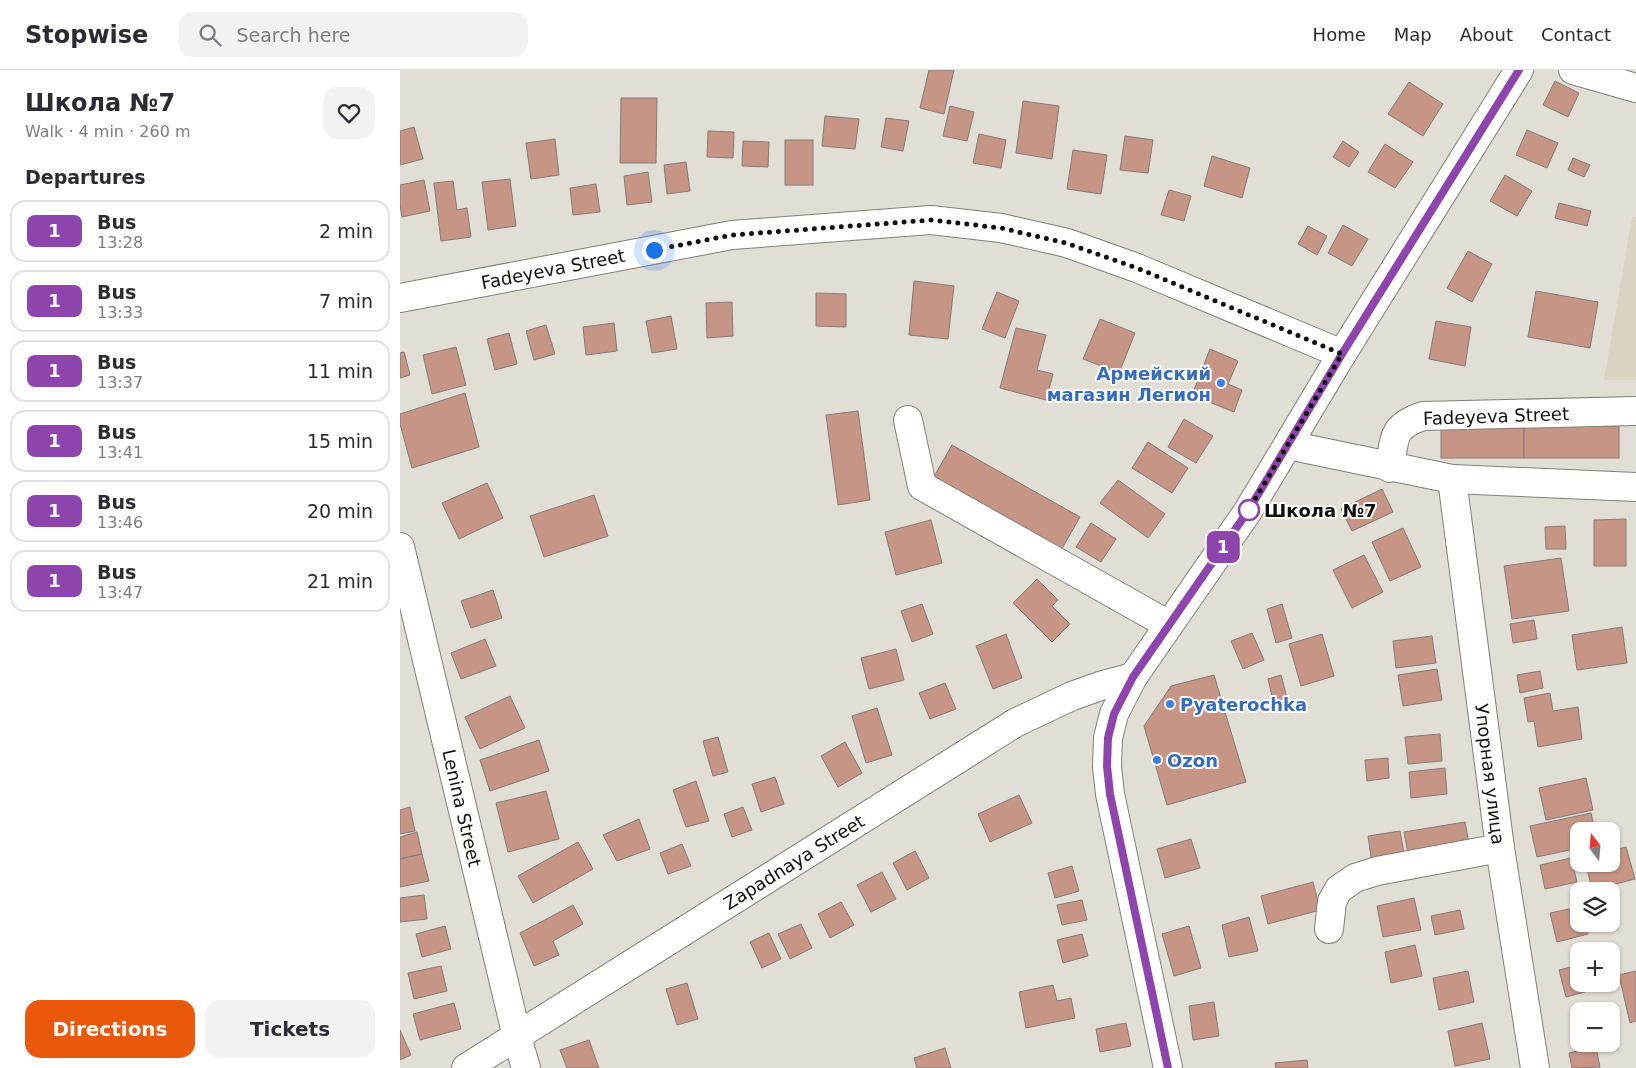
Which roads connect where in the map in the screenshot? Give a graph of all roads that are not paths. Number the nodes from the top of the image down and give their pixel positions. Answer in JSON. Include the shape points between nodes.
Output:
{"nodes":[{"id":1,"x":1519,"y":70,"type":"edge"},
{"id":2,"x":1573,"y":70,"type":"edge"},
{"id":3,"x":1636,"y":88,"type":"edge"},
{"id":4,"x":400,"y":298,"type":"edge"},
{"id":5,"x":1342,"y":354,"type":"junction"},
{"id":6,"x":1636,"y":412,"type":"edge"},
{"id":7,"x":908,"y":420,"type":"dead end"},
{"id":8,"x":1288,"y":445,"type":"junction"},
{"id":9,"x":1390,"y":468,"type":"junction"},
{"id":10,"x":1452,"y":479,"type":"junction"},
{"id":11,"x":1636,"y":486,"type":"edge"},
{"id":12,"x":400,"y":548,"type":"edge"},
{"id":13,"x":1169,"y":625,"type":"junction"},
{"id":14,"x":1133,"y":677,"type":"junction"},
{"id":15,"x":1500,"y":848,"type":"junction"},
{"id":16,"x":1329,"y":929,"type":"dead end"},
{"id":17,"x":517,"y":1037,"type":"junction"},
{"id":18,"x":466,"y":1068,"type":"edge"},
{"id":19,"x":526,"y":1068,"type":"edge"},
{"id":20,"x":1168,"y":1068,"type":"edge"},
{"id":21,"x":1535,"y":1068,"type":"edge"}],
"edges":[{"from":1,"to":5,"type":"street"},
{"from":2,"to":3,"type":"street"},
{"from":4,"to":5,"type":"street","name":"Fadeyeva Street","via":[[732,235],[931,220],[1001,228],[1066,243],[1137,268]]},
{"from":5,"to":8,"type":"street"},
{"from":6,"to":9,"type":"street","name":"Fadeyeva Street","via":[[1423,416],[1406,422],[1396,434]]},
{"from":7,"to":13,"type":"street","via":[[922,486]]},
{"from":8,"to":9,"type":"street"},
{"from":8,"to":13,"type":"street","via":[[1248,511]]},
{"from":9,"to":10,"type":"street"},
{"from":10,"to":11,"type":"street"},
{"from":10,"to":15,"type":"street","name":"Упорная улица"},
{"from":12,"to":17,"type":"street","name":"Lenina Street"},
{"from":13,"to":14,"type":"street"},
{"from":14,"to":17,"type":"street","name":"Zapadnaya Street","via":[[1072,696],[1015,723]]},
{"from":14,"to":20,"type":"street","via":[[1114,714],[1108,738],[1107,766],[1110,794]]},
{"from":15,"to":16,"type":"street","via":[[1355,878],[1339,888],[1332,900]]},
{"from":15,"to":21,"type":"street","name":"Упорная улица"},
{"from":17,"to":18,"type":"street","name":"Zapadnaya Street"},
{"from":17,"to":19,"type":"street","name":"Lenina Street"}]}
